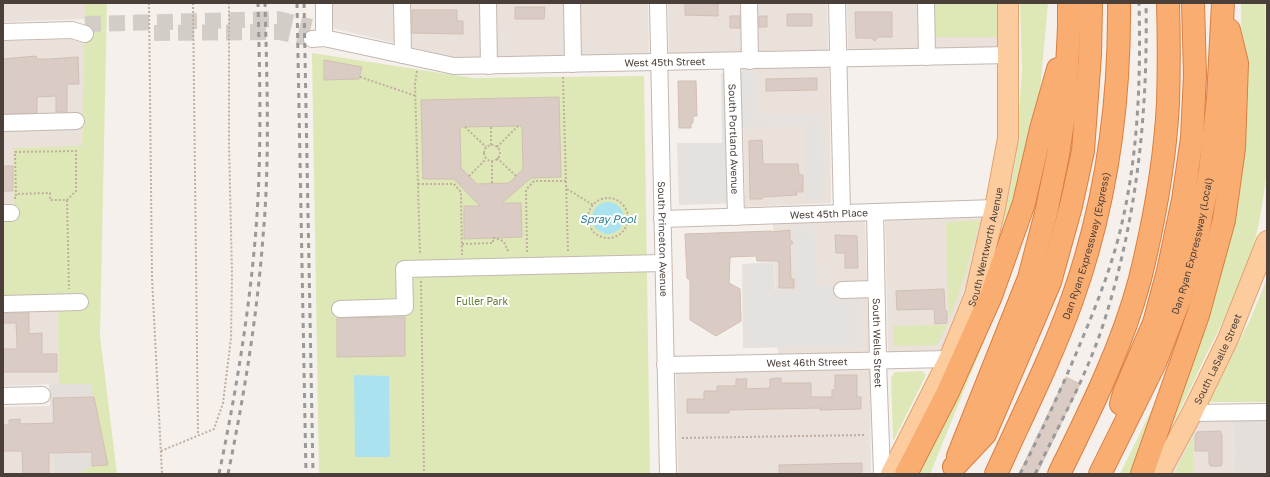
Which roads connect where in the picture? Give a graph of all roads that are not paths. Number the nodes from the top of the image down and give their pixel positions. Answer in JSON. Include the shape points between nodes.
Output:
{"nodes":[{"id":1,"x":324,"y":3,"type":"edge"},
{"id":2,"x":402,"y":3,"type":"edge"},
{"id":3,"x":488,"y":3,"type":"edge"},
{"id":4,"x":572,"y":3,"type":"edge"},
{"id":5,"x":658,"y":3,"type":"edge"},
{"id":6,"x":749,"y":3,"type":"edge"},
{"id":7,"x":837,"y":3,"type":"edge"},
{"id":8,"x":926,"y":3,"type":"edge"},
{"id":9,"x":1008,"y":3,"type":"edge"},
{"id":10,"x":1069,"y":3,"type":"edge"},
{"id":11,"x":1091,"y":3,"type":"edge"},
{"id":12,"x":1118,"y":3,"type":"edge"},
{"id":13,"x":1168,"y":3,"type":"edge"},
{"id":14,"x":1193,"y":3,"type":"edge"},
{"id":15,"x":1223,"y":6,"type":"edge"},
{"id":16,"x":1069,"y":28,"type":"junction"},
{"id":17,"x":81,"y":30,"type":"tunnel mouth"},
{"id":18,"x":3,"y":32,"type":"edge"},
{"id":19,"x":403,"y":55,"type":"junction"},
{"id":20,"x":1009,"y":56,"type":"junction"},
{"id":21,"x":927,"y":57,"type":"junction"},
{"id":22,"x":838,"y":59,"type":"junction"},
{"id":23,"x":732,"y":61,"type":"junction"},
{"id":24,"x":750,"y":61,"type":"junction"},
{"id":25,"x":659,"y":62,"type":"junction"},
{"id":26,"x":489,"y":66,"type":"junction"},
{"id":27,"x":568,"y":69,"type":"junction"},
{"id":28,"x":76,"y":121,"type":"dead end"},
{"id":29,"x":3,"y":123,"type":"edge"},
{"id":30,"x":995,"y":208,"type":"junction"},
{"id":31,"x":875,"y":212,"type":"junction"},
{"id":32,"x":842,"y":213,"type":"junction"},
{"id":33,"x":736,"y":217,"type":"junction"},
{"id":34,"x":662,"y":219,"type":"junction"},
{"id":35,"x":1267,"y":241,"type":"edge"},
{"id":36,"x":663,"y":263,"type":"junction"},
{"id":37,"x":876,"y":288,"type":"junction"},
{"id":38,"x":842,"y":290,"type":"dead end"},
{"id":39,"x":75,"y":297,"type":"road end"},
{"id":40,"x":3,"y":304,"type":"edge"},
{"id":41,"x":340,"y":309,"type":"dead end"},
{"id":42,"x":949,"y":359,"type":"junction"},
{"id":43,"x":878,"y":361,"type":"junction"},
{"id":44,"x":665,"y":365,"type":"junction"},
{"id":45,"x":42,"y":394,"type":"dead end"},
{"id":46,"x":3,"y":396,"type":"edge"},
{"id":47,"x":1267,"y":412,"type":"edge"},
{"id":48,"x":1192,"y":413,"type":"junction"},
{"id":49,"x":952,"y":470,"type":"edge"},
{"id":50,"x":668,"y":474,"type":"edge"},
{"id":51,"x":882,"y":474,"type":"edge"},
{"id":52,"x":891,"y":474,"type":"edge"},
{"id":53,"x":906,"y":474,"type":"edge"},
{"id":54,"x":996,"y":474,"type":"edge"},
{"id":55,"x":1059,"y":474,"type":"edge"},
{"id":56,"x":1099,"y":474,"type":"edge"},
{"id":57,"x":1142,"y":474,"type":"edge"},
{"id":58,"x":1159,"y":474,"type":"edge"}],
"edges":[{"from":1,"to":19,"type":"street","name":"West 45th Street","via":[[316,35]]},
{"from":2,"to":19,"type":"street"},
{"from":3,"to":26,"type":"street"},
{"from":4,"to":27,"type":"street"},
{"from":5,"to":25,"type":"street","name":"South Princeton Avenue"},
{"from":6,"to":24,"type":"street"},
{"from":7,"to":22,"type":"street"},
{"from":8,"to":21,"type":"street"},
{"from":9,"to":20,"type":"main road","name":"South Wentworth Avenue"},
{"from":10,"to":16,"type":"highway"},
{"from":11,"to":49,"type":"highway","via":[[1083,151],[1050,282],[985,434]]},
{"from":12,"to":54,"type":"highway","name":"Dan Ryan Expressway (Express)","via":[[1119,41],[1114,113],[1105,175],[1090,242],[1072,300],[1047,362]]},
{"from":13,"to":55,"type":"highway","via":[[1168,104],[1162,165],[1139,280],[1102,384]]},
{"from":14,"to":56,"type":"highway","via":[[1195,75],[1192,138],[1183,200],[1154,323],[1126,390]]},
{"from":15,"to":56,"type":"highway","name":"Dan Ryan Expressway (Local)","via":[[1218,98],[1210,171],[1197,237],[1180,298],[1155,363]]},
{"from":15,"to":57,"type":"highway","via":[[1237,63],[1234,148],[1224,220],[1198,314]]},
{"from":16,"to":49,"type":"highway","via":[[1065,108],[1046,214],[1029,278]]},
{"from":16,"to":53,"type":"highway","via":[[1041,128],[1024,203],[991,296]]},
{"from":17,"to":18,"type":"street"},
{"from":19,"to":26,"type":"street","name":"West 45th Street","via":[[454,66]]},
{"from":20,"to":21,"type":"street","name":"West 45th Street"},
{"from":20,"to":30,"type":"main road","name":"South Wentworth Avenue","via":[[1008,138]]},
{"from":21,"to":22,"type":"street","name":"West 45th Street"},
{"from":22,"to":24,"type":"street","name":"West 45th Street"},
{"from":22,"to":32,"type":"street"},
{"from":23,"to":24,"type":"street","name":"West 45th Street"},
{"from":23,"to":25,"type":"street","name":"West 45th Street"},
{"from":23,"to":33,"type":"street","name":"South Portland Avenue"},
{"from":25,"to":27,"type":"street","name":"West 45th Street"},
{"from":25,"to":34,"type":"street","name":"South Princeton Avenue"},
{"from":26,"to":27,"type":"street","name":"West 45th Street"},
{"from":28,"to":29,"type":"street"},
{"from":30,"to":31,"type":"street","name":"West 45th Place"},
{"from":30,"to":42,"type":"main road","name":"South Wentworth Avenue","via":[[975,295]]},
{"from":31,"to":32,"type":"street","name":"West 45th Place"},
{"from":31,"to":37,"type":"street","name":"South Wells Street"},
{"from":32,"to":33,"type":"street","name":"West 45th Place"},
{"from":33,"to":34,"type":"street","name":"West 45th Place"},
{"from":34,"to":36,"type":"street","name":"South Princeton Avenue"},
{"from":35,"to":48,"type":"main road","name":"South LaSalle Street","via":[[1228,339]]},
{"from":36,"to":41,"type":"street","via":[[404,269],[405,307]]},
{"from":36,"to":44,"type":"street","name":"South Princeton Avenue"},
{"from":37,"to":38,"type":"street"},
{"from":37,"to":43,"type":"street","name":"South Wells Street"},
{"from":39,"to":40,"type":"street"},
{"from":42,"to":43,"type":"street","name":"West 46th Street"},
{"from":42,"to":52,"type":"main road","name":"South Wentworth Avenue"},
{"from":43,"to":44,"type":"street","name":"West 46th Street"},
{"from":43,"to":51,"type":"street","name":"South Wells Street"},
{"from":44,"to":50,"type":"street","name":"South Princeton Avenue"},
{"from":45,"to":46,"type":"street"},
{"from":47,"to":48,"type":"street"},
{"from":48,"to":58,"type":"main road","name":"South LaSalle Street"}]}
